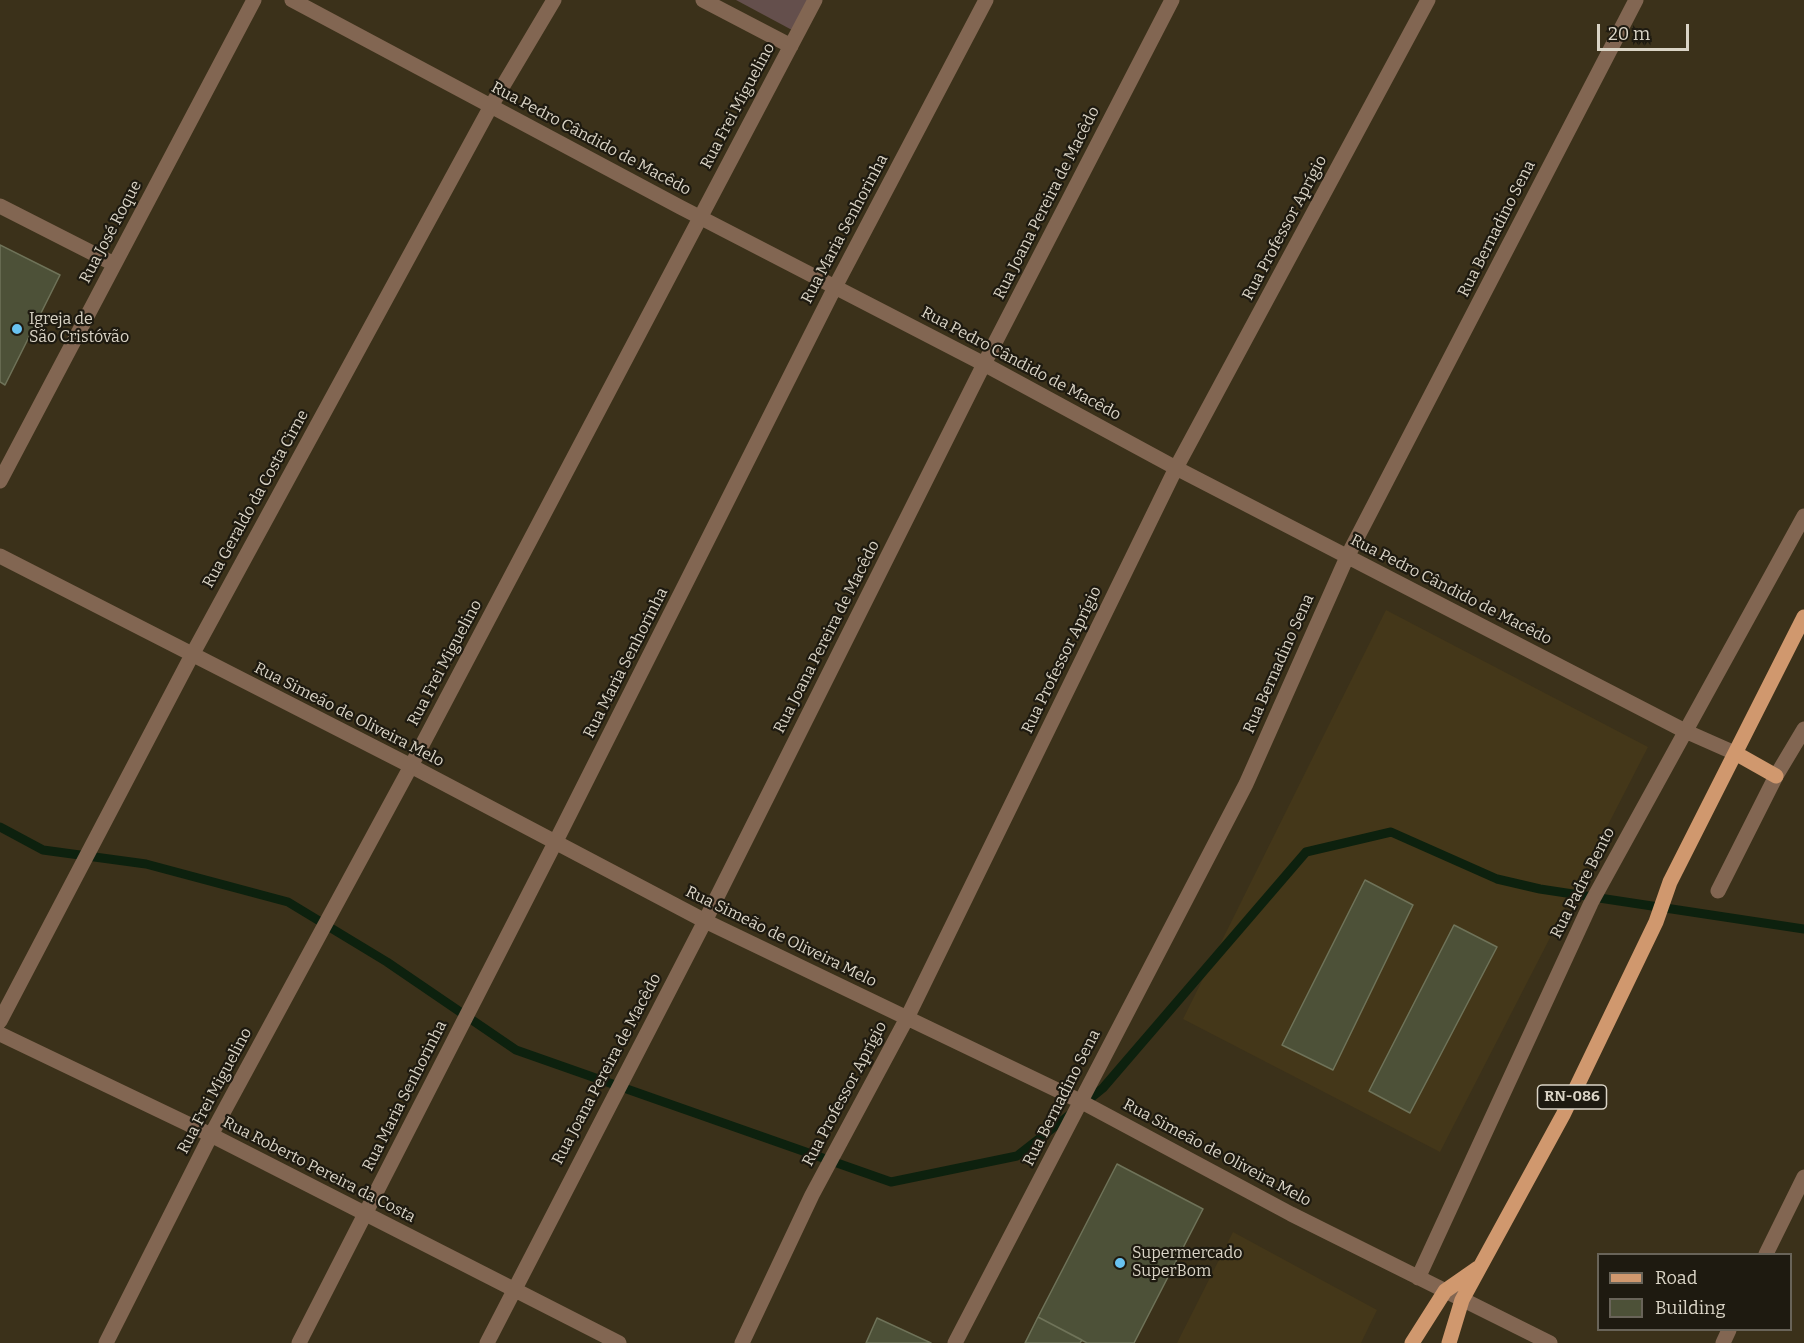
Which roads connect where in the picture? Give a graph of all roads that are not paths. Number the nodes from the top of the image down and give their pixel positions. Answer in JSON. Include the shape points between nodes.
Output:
{"nodes":[{"id":1,"x":254,"y":0,"type":"edge"},
{"id":2,"x":292,"y":0,"type":"edge"},
{"id":3,"x":554,"y":0,"type":"edge"},
{"id":4,"x":703,"y":0,"type":"edge"},
{"id":5,"x":815,"y":0,"type":"edge"},
{"id":6,"x":986,"y":0,"type":"edge"},
{"id":7,"x":1172,"y":0,"type":"edge"},
{"id":8,"x":1428,"y":0,"type":"edge"},
{"id":9,"x":1636,"y":0,"type":"edge"},
{"id":10,"x":790,"y":46,"type":"junction"},
{"id":11,"x":491,"y":106,"type":"junction"},
{"id":12,"x":0,"y":206,"type":"edge"},
{"id":13,"x":700,"y":217,"type":"junction"},
{"id":14,"x":114,"y":264,"type":"junction"},
{"id":15,"x":835,"y":287,"type":"junction"},
{"id":16,"x":984,"y":364,"type":"junction"},
{"id":17,"x":1176,"y":468,"type":"junction"},
{"id":18,"x":0,"y":481,"type":"edge"},
{"id":19,"x":1804,"y":516,"type":"edge"},
{"id":20,"x":0,"y":556,"type":"edge"},
{"id":21,"x":1347,"y":557,"type":"junction"},
{"id":22,"x":1804,"y":617,"type":"edge"},
{"id":23,"x":192,"y":655,"type":"junction"},
{"id":24,"x":1804,"y":729,"type":"edge"},
{"id":25,"x":1685,"y":731,"type":"junction"},
{"id":26,"x":1737,"y":754,"type":"junction"},
{"id":27,"x":411,"y":766,"type":"junction"},
{"id":28,"x":1776,"y":776,"type":"junction"},
{"id":29,"x":556,"y":841,"type":"junction"},
{"id":30,"x":1718,"y":891,"type":"dead end"},
{"id":31,"x":705,"y":921,"type":"junction"},
{"id":32,"x":907,"y":1018,"type":"junction"},
{"id":33,"x":0,"y":1021,"type":"edge"},
{"id":34,"x":0,"y":1034,"type":"edge"},
{"id":35,"x":1080,"y":1101,"type":"junction"},
{"id":36,"x":211,"y":1135,"type":"junction"},
{"id":37,"x":1804,"y":1177,"type":"edge"},
{"id":38,"x":365,"y":1214,"type":"junction"},
{"id":39,"x":1766,"y":1253,"type":"edge"},
{"id":40,"x":1480,"y":1267,"type":"junction"},
{"id":41,"x":1418,"y":1278,"type":"junction"},
{"id":42,"x":513,"y":1288,"type":"junction"},
{"id":43,"x":1445,"y":1291,"type":"junction"},
{"id":44,"x":1462,"y":1300,"type":"junction"},
{"id":45,"x":106,"y":1343,"type":"edge"},
{"id":46,"x":299,"y":1343,"type":"edge"},
{"id":47,"x":487,"y":1343,"type":"edge"},
{"id":48,"x":619,"y":1343,"type":"edge"},
{"id":49,"x":742,"y":1343,"type":"edge"},
{"id":50,"x":955,"y":1343,"type":"edge"},
{"id":51,"x":1412,"y":1343,"type":"edge"},
{"id":52,"x":1449,"y":1343,"type":"edge"},
{"id":53,"x":1550,"y":1343,"type":"edge"}],
"edges":[{"from":1,"to":14,"type":"street","name":"Rua José Roque"},
{"from":2,"to":11,"type":"street","name":"Rua Pedro Cândido de Macêdo"},
{"from":3,"to":11,"type":"street","name":"Rua Geraldo da Costa Cirne"},
{"from":4,"to":10,"type":"street"},
{"from":5,"to":10,"type":"street","name":"Rua Frei Miguelino"},
{"from":6,"to":15,"type":"street","name":"Rua Maria Senhorinha"},
{"from":7,"to":16,"type":"street","name":"Rua Joana Pereira de Macêdo"},
{"from":8,"to":17,"type":"street","name":"Rua Professor Aprígio"},
{"from":9,"to":21,"type":"street","name":"Rua Bernadino Sena"},
{"from":10,"to":13,"type":"street","name":"Rua Frei Miguelino"},
{"from":11,"to":13,"type":"street","name":"Rua Pedro Cândido de Macêdo"},
{"from":11,"to":23,"type":"street","name":"Rua Geraldo da Costa Cirne"},
{"from":12,"to":14,"type":"street"},
{"from":13,"to":15,"type":"street","name":"Rua Pedro Cândido de Macêdo"},
{"from":13,"to":27,"type":"street","name":"Rua Frei Miguelino"},
{"from":14,"to":18,"type":"street","name":"Rua José Roque"},
{"from":15,"to":16,"type":"street","name":"Rua Pedro Cândido de Macêdo"},
{"from":15,"to":29,"type":"street","name":"Rua Maria Senhorinha"},
{"from":16,"to":17,"type":"street","name":"Rua Pedro Cândido de Macêdo"},
{"from":16,"to":31,"type":"street","name":"Rua Joana Pereira de Macêdo"},
{"from":17,"to":21,"type":"street","name":"Rua Pedro Cândido de Macêdo"},
{"from":17,"to":32,"type":"street","name":"Rua Professor Aprígio"},
{"from":19,"to":25,"type":"street","name":"Rua Padre Bento"},
{"from":20,"to":23,"type":"street","name":"Rua Simeão de Oliveira Melo"},
{"from":21,"to":25,"type":"street","name":"Rua Pedro Cândido de Macêdo"},
{"from":21,"to":35,"type":"street","name":"Rua Bernadino Sena","via":[[1246,784]]},
{"from":22,"to":26,"type":"main road","number":"RN-086"},
{"from":23,"to":27,"type":"street","name":"Rua Simeão de Oliveira Melo"},
{"from":23,"to":33,"type":"street","name":"Rua Geraldo da Costa Cirne"},
{"from":24,"to":28,"type":"street"},
{"from":25,"to":26,"type":"street","name":"Rua Pedro Cândido de Macêdo"},
{"from":25,"to":41,"type":"street","name":"Rua Padre Bento","via":[[1591,903]]},
{"from":26,"to":28,"type":"main road"},
{"from":26,"to":40,"type":"main road","number":"RN-086","via":[[1670,882],[1656,922],[1563,1115]]},
{"from":27,"to":29,"type":"street","name":"Rua Simeão de Oliveira Melo"},
{"from":27,"to":36,"type":"street","name":"Rua Frei Miguelino"},
{"from":28,"to":30,"type":"street"},
{"from":29,"to":31,"type":"street","name":"Rua Simeão de Oliveira Melo"},
{"from":29,"to":38,"type":"street","name":"Rua Maria Senhorinha"},
{"from":31,"to":32,"type":"street","name":"Rua Simeão de Oliveira Melo"},
{"from":31,"to":42,"type":"street","name":"Rua Joana Pereira de Macêdo"},
{"from":32,"to":35,"type":"street","name":"Rua Simeão de Oliveira Melo"},
{"from":32,"to":49,"type":"street","name":"Rua Professor Aprígio","via":[[812,1195]]},
{"from":34,"to":36,"type":"street","name":"Rua Roberto Pereira da Costa"},
{"from":35,"to":41,"type":"street","name":"Rua Simeão de Oliveira Melo"},
{"from":35,"to":50,"type":"street","name":"Rua Bernadino Sena"},
{"from":36,"to":38,"type":"street","name":"Rua Roberto Pereira da Costa"},
{"from":36,"to":45,"type":"street","name":"Rua Frei Miguelino"},
{"from":37,"to":39,"type":"street"},
{"from":38,"to":42,"type":"street","name":"Rua Roberto Pereira da Costa"},
{"from":38,"to":46,"type":"street","name":"Rua Maria Senhorinha"},
{"from":40,"to":43,"type":"main road","number":"RN-086"},
{"from":40,"to":44,"type":"main road","number":"RN-086"},
{"from":41,"to":43,"type":"street","name":"Rua Simeão de Oliveira Melo"},
{"from":42,"to":47,"type":"street","name":"Rua Joana Pereira de Macêdo"},
{"from":42,"to":48,"type":"street","name":"Rua Roberto Pereira da Costa"},
{"from":43,"to":44,"type":"street","name":"Rua Simeão de Oliveira Melo"},
{"from":43,"to":51,"type":"main road","number":"RN-086"},
{"from":44,"to":52,"type":"main road","number":"RN-086"},
{"from":44,"to":53,"type":"street","name":"Rua Simeão de Oliveira Melo"}]}
